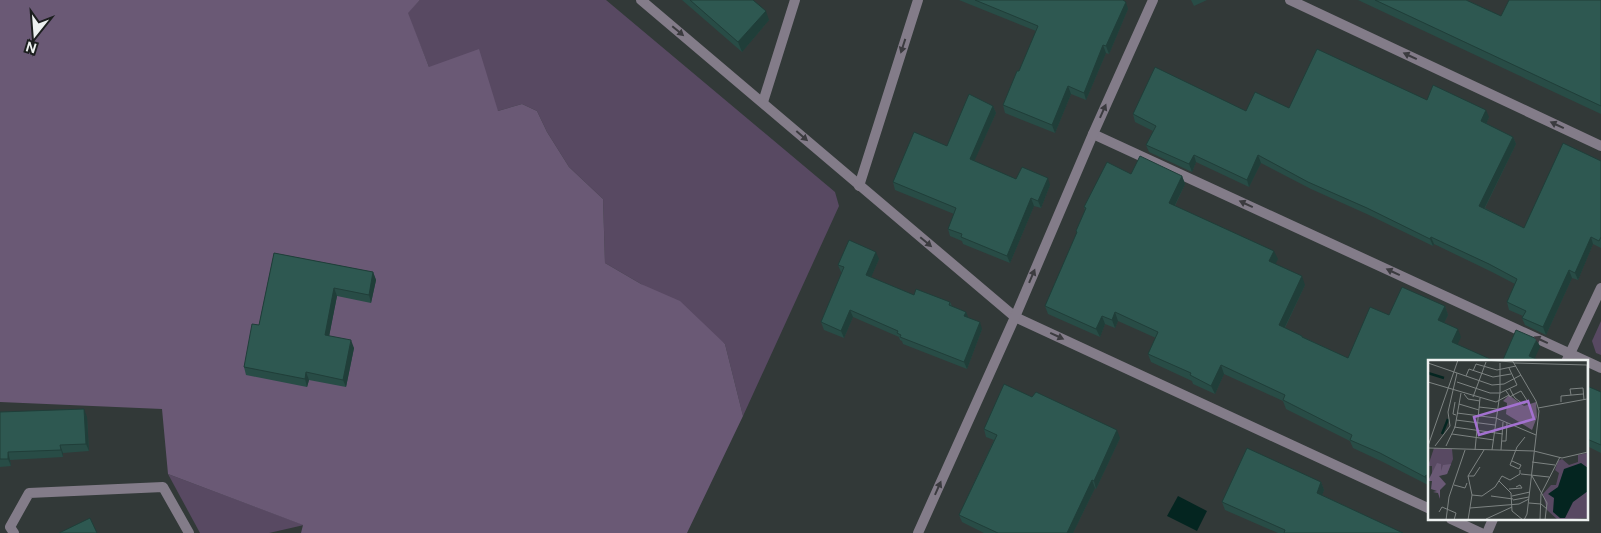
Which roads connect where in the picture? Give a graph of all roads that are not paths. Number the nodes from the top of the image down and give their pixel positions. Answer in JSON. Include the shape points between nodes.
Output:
{"nodes":[{"id":1,"x":641,"y":0,"type":"edge"},
{"id":2,"x":795,"y":0,"type":"edge"},
{"id":3,"x":918,"y":0,"type":"edge"},
{"id":4,"x":1153,"y":0,"type":"edge"},
{"id":5,"x":1290,"y":0,"type":"edge"},
{"id":6,"x":763,"y":102,"type":"junction"},
{"id":7,"x":1093,"y":134,"type":"junction"},
{"id":8,"x":1601,"y":146,"type":"edge"},
{"id":9,"x":859,"y":186,"type":"junction"},
{"id":10,"x":1601,"y":288,"type":"edge"},
{"id":11,"x":1014,"y":317,"type":"junction"},
{"id":12,"x":1568,"y":358,"type":"edge"},
{"id":13,"x":1588,"y":364,"type":"edge"},
{"id":14,"x":1601,"y":368,"type":"edge"},
{"id":15,"x":1428,"y":508,"type":"edge"},
{"id":16,"x":1453,"y":520,"type":"edge"},
{"id":17,"x":1493,"y":520,"type":"edge"},
{"id":18,"x":14,"y":533,"type":"edge"},
{"id":19,"x":189,"y":533,"type":"edge"},
{"id":20,"x":918,"y":533,"type":"edge"},
{"id":21,"x":1481,"y":533,"type":"edge"},
{"id":22,"x":1487,"y":533,"type":"edge"}],
"edges":[{"from":1,"to":6,"type":"street","one_way":true},
{"from":2,"to":6,"type":"street"},
{"from":3,"to":9,"type":"street","one_way":true},
{"from":7,"to":4,"type":"street","one_way":true},
{"from":8,"to":5,"type":"street","one_way":true},
{"from":6,"to":9,"type":"street","one_way":true},
{"from":11,"to":7,"type":"street","one_way":true},
{"from":12,"to":7,"type":"street","one_way":true},
{"from":9,"to":11,"type":"street","one_way":true},
{"from":10,"to":12,"type":"street"},
{"from":11,"to":15,"type":"street","one_way":true},
{"from":20,"to":11,"type":"street","one_way":true},
{"from":13,"to":14,"type":"street"},
{"from":16,"to":21,"type":"street"},
{"from":17,"to":22,"type":"street"},
{"from":18,"to":19,"type":"street","via":[[10,526],[29,493],[163,487]]}]}
